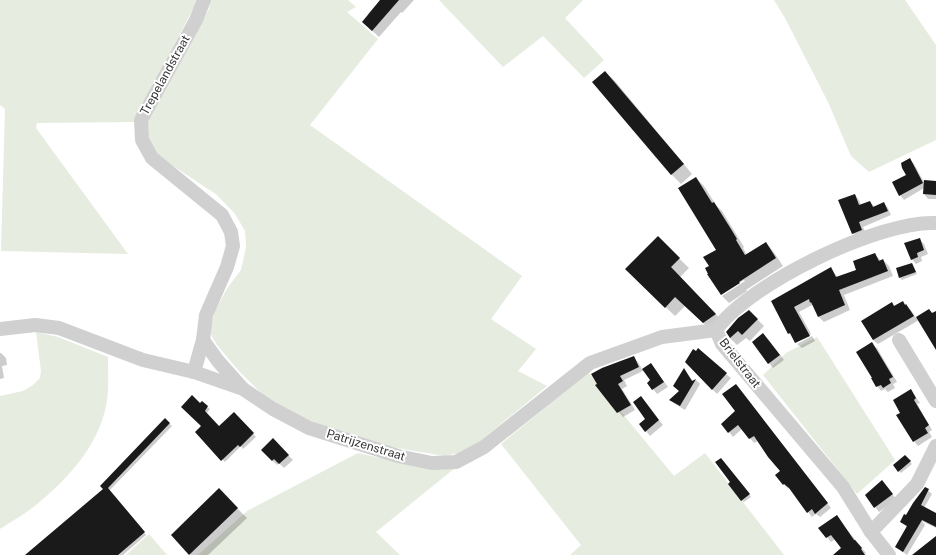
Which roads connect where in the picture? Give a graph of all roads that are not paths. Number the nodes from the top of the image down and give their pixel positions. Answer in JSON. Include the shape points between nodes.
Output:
{"nodes":[{"id":1,"x":204,"y":0,"type":"edge"},
{"id":2,"x":936,"y":223,"type":"edge"},
{"id":3,"x":0,"y":329,"type":"edge"},
{"id":4,"x":716,"y":330,"type":"junction"},
{"id":5,"x":203,"y":340,"type":"junction"},
{"id":6,"x":899,"y":340,"type":"dead end"},
{"id":7,"x":194,"y":372,"type":"junction"},
{"id":8,"x":243,"y":389,"type":"junction"},
{"id":9,"x":936,"y":401,"type":"edge"},
{"id":10,"x":936,"y":446,"type":"edge"},
{"id":11,"x":871,"y":532,"type":"junction"},
{"id":12,"x":889,"y":555,"type":"edge"}],
"edges":[{"from":1,"to":5,"type":"street","name":"Trepelandstraat","via":[[196,20],[141,120],[142,140],[152,158],[222,215],[231,232],[233,246],[206,315]]},
{"from":2,"to":4,"type":"street","name":"Brielstraat","via":[[882,232],[794,269],[730,312]]},
{"from":3,"to":7,"type":"street","name":"Patrijzenstraat","via":[[35,325],[59,328],[143,360]]},
{"from":4,"to":8,"type":"street","name":"Patrijzenstraat","via":[[662,337],[590,363],[484,447],[456,462],[432,463],[398,456],[309,428]]},
{"from":4,"to":11,"type":"street","name":"Brielstraat","via":[[722,344],[844,487]]},
{"from":5,"to":7,"type":"street","name":"Trepelandstraat"},
{"from":5,"to":8,"type":"street"},
{"from":6,"to":9,"type":"street"},
{"from":7,"to":8,"type":"street","name":"Patrijzenstraat"},
{"from":10,"to":11,"type":"street","via":[[917,484]]},
{"from":11,"to":12,"type":"street","name":"Brielstraat"}]}
